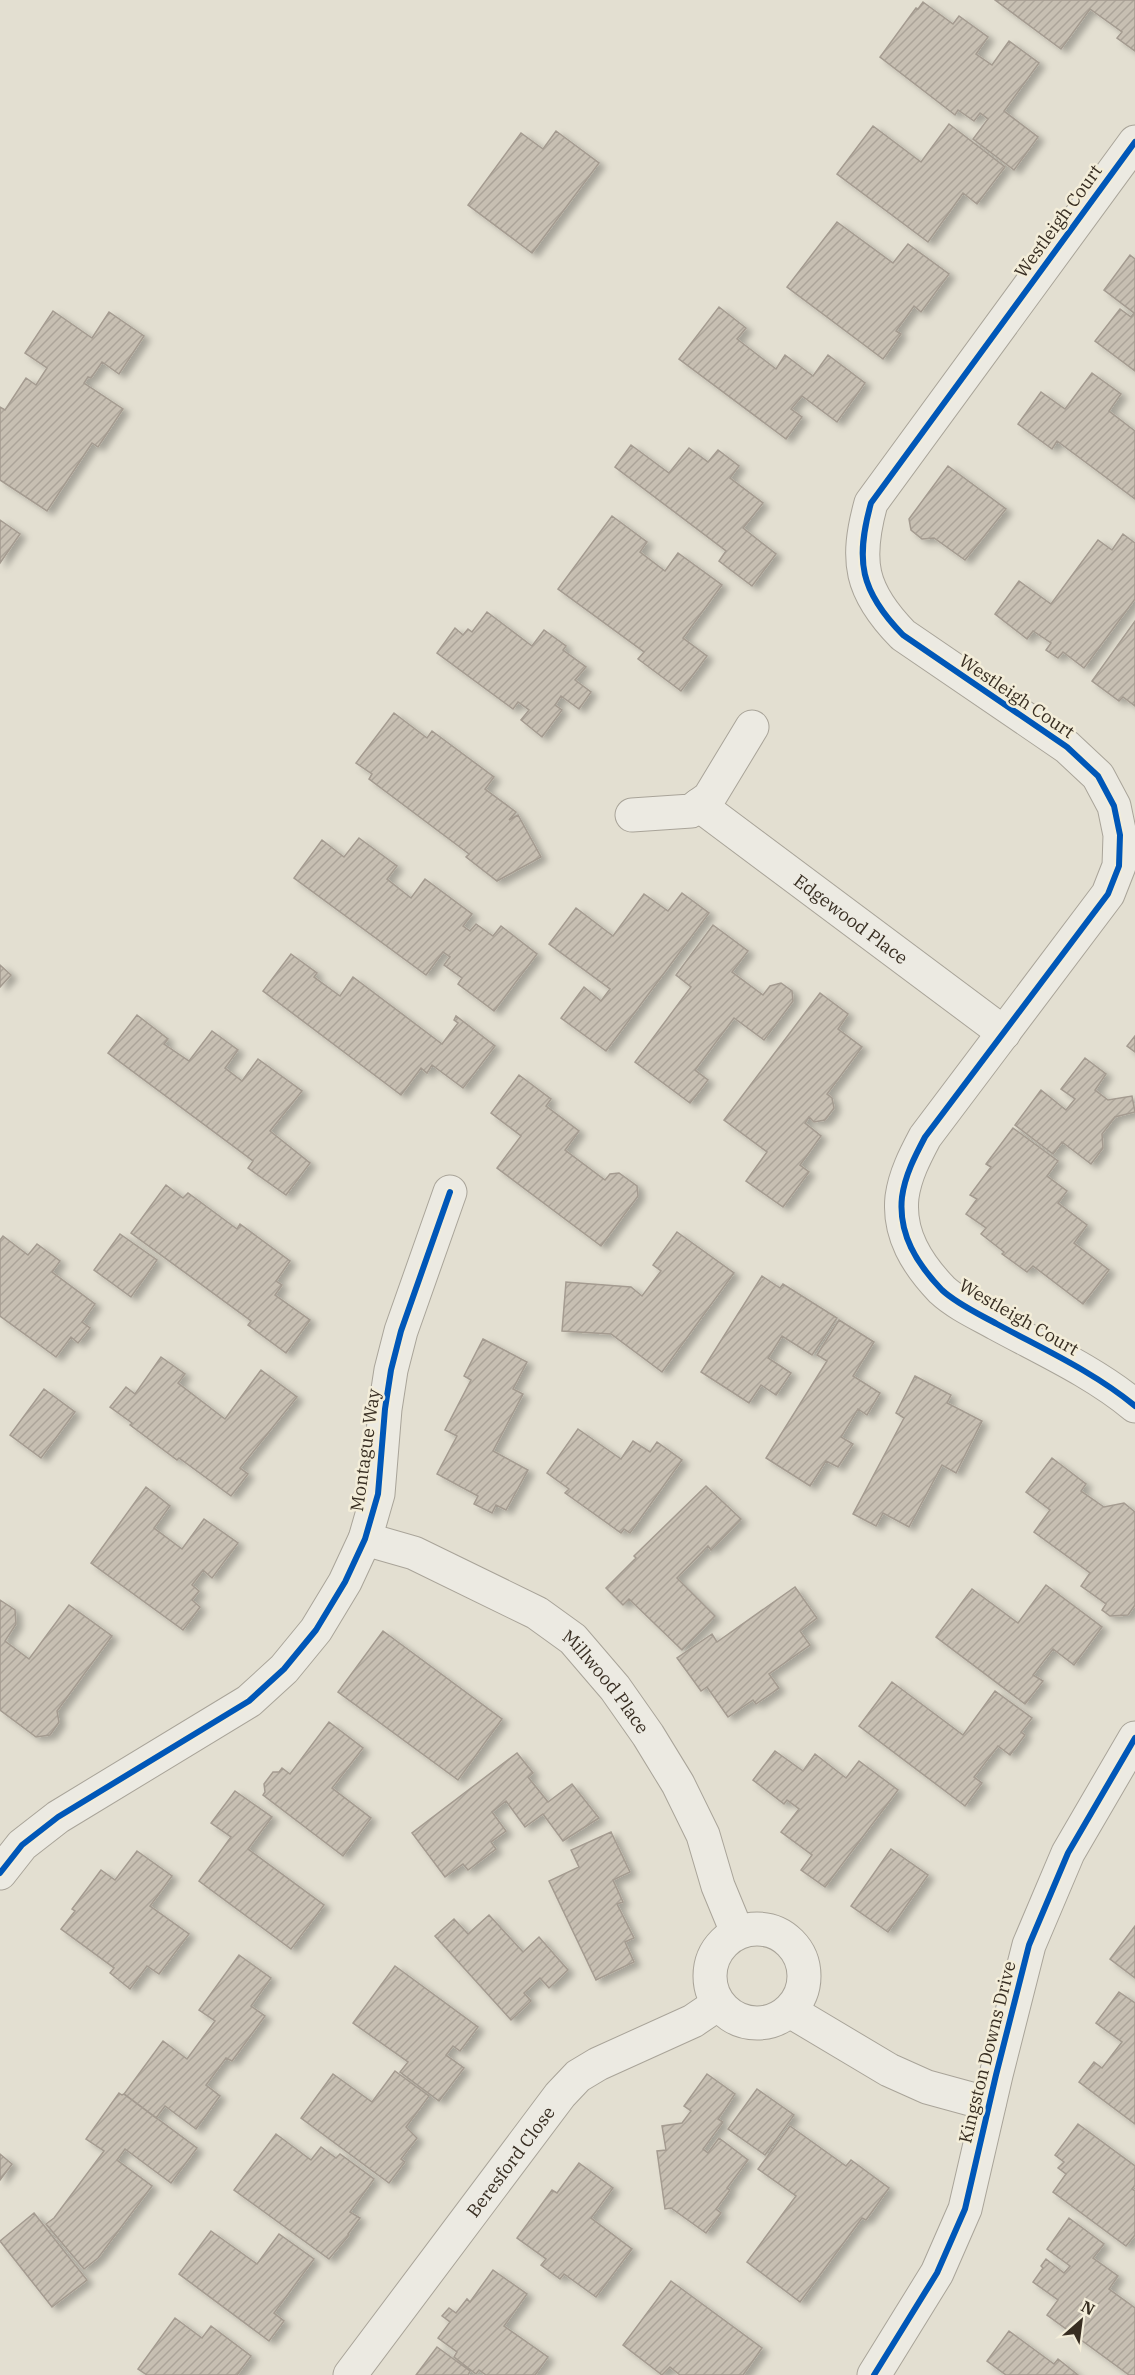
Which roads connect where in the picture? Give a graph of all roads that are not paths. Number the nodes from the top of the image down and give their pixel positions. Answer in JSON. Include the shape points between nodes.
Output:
{"nodes":[{"id":1,"x":1135,"y":142,"type":"edge"},
{"id":2,"x":752,"y":727,"type":"dead end"},
{"id":3,"x":699,"y":805,"type":"junction"},
{"id":4,"x":632,"y":814,"type":"dead end"},
{"id":5,"x":1004,"y":1033,"type":"junction"},
{"id":6,"x":450,"y":1192,"type":"dead end"},
{"id":7,"x":1135,"y":1406,"type":"edge"},
{"id":8,"x":365,"y":1539,"type":"junction"},
{"id":9,"x":1135,"y":1738,"type":"edge"},
{"id":10,"x":0,"y":1873,"type":"edge"},
{"id":11,"x":737,"y":1932,"type":"junction"},
{"id":12,"x":718,"y":2004,"type":"junction"},
{"id":13,"x":790,"y":2011,"type":"junction"},
{"id":14,"x":988,"y":2104,"type":"junction"},
{"id":15,"x":350,"y":2375,"type":"edge"},
{"id":16,"x":874,"y":2375,"type":"edge"}],
"edges":[{"from":1,"to":5,"type":"street","name":"Westleigh Court","via":[[893,470],[871,503],[864,528],[865,580],[881,613],[903,635],[1067,747],[1098,776],[1114,806],[1120,835],[1119,866],[1108,894]]},
{"from":2,"to":3,"type":"street","via":[[708,798]]},
{"from":3,"to":4,"type":"street","via":[[691,811]]},
{"from":3,"to":5,"type":"street","name":"Edgewood Place"},
{"from":5,"to":7,"type":"street","name":"Westleigh Court","via":[[925,1137],[910,1165],[902,1197],[903,1230],[916,1260],[944,1291],[972,1311],[1097,1379]]},
{"from":6,"to":8,"type":"street","name":"Montague Way","via":[[401,1330],[385,1409],[378,1494]]},
{"from":8,"to":10,"type":"street","name":"Montague Way","via":[[316,1630],[258,1693],[58,1817],[22,1845]]},
{"from":8,"to":11,"type":"street","name":"Millwood Place","via":[[424,1558],[537,1613],[573,1639],[615,1688],[678,1784],[704,1835],[718,1886]]},
{"from":9,"to":14,"type":"street","name":"Kingston Downs Drive","via":[[1068,1853],[1029,1945]]},
{"from":11,"to":12,"type":"street","via":[[718,1949],[710,1969],[711,1987]]},
{"from":11,"to":13,"type":"street","via":[[758,1929],[779,1933],[796,1950],[805,1975],[801,1996]]},
{"from":12,"to":13,"type":"street","via":[[735,2019],[758,2024],[776,2020]]},
{"from":12,"to":15,"type":"street","name":"Beresford Close","via":[[693,2021],[578,2076]]},
{"from":13,"to":14,"type":"street","via":[[889,2070],[927,2087]]},
{"from":14,"to":16,"type":"street","name":"Kingston Downs Drive","via":[[965,2209],[937,2273]]}]}
